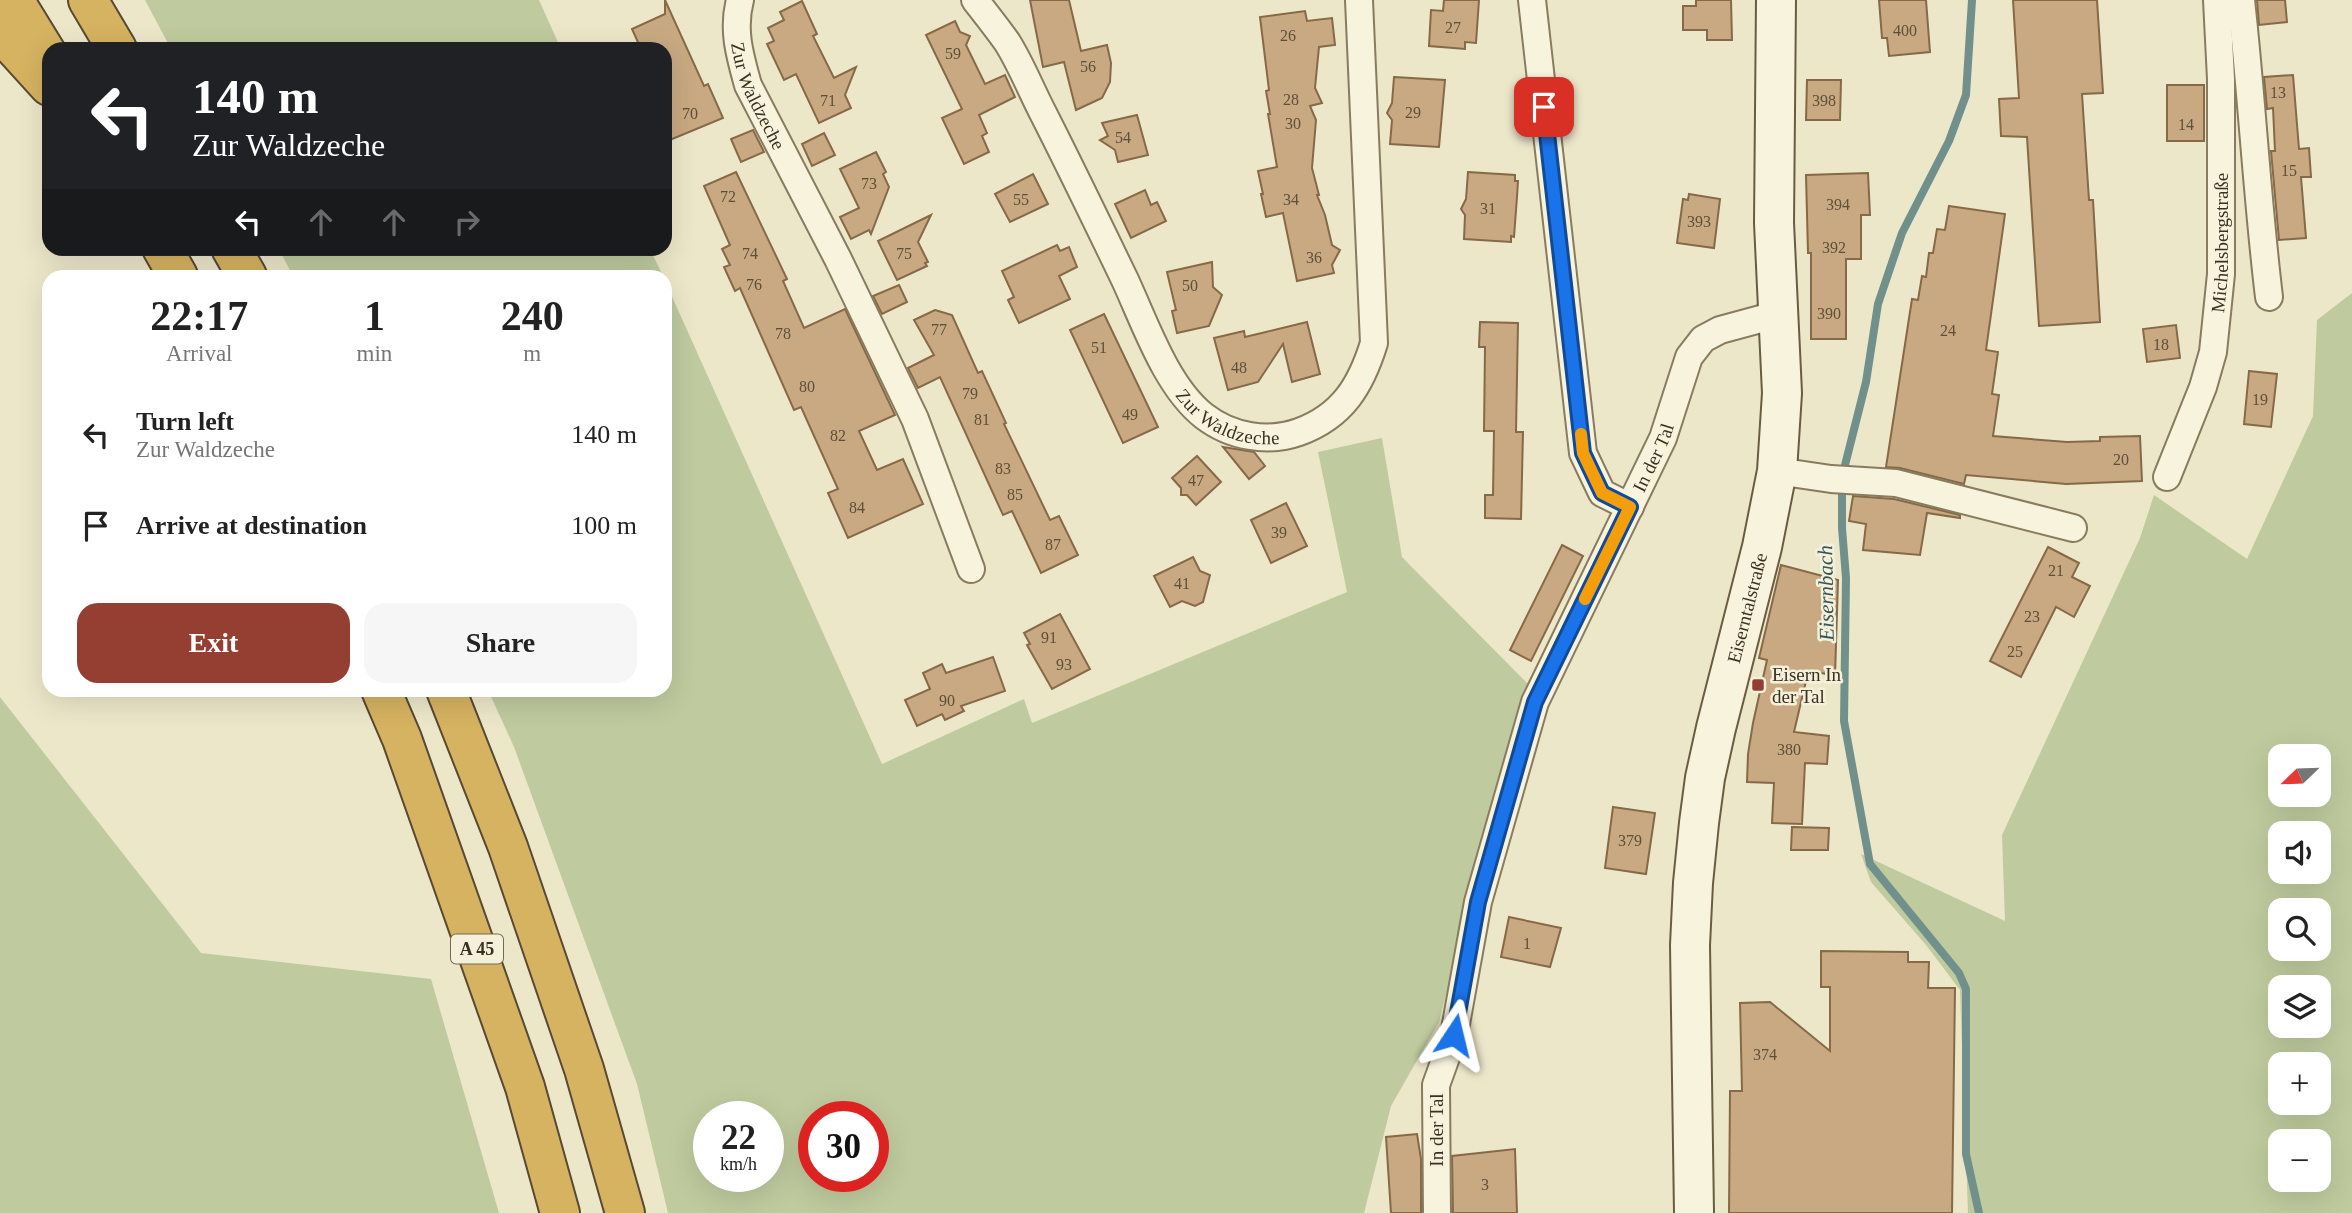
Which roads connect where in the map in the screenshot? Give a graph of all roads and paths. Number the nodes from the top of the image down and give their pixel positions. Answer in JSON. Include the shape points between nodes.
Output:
{"nodes":[{"id":1,"x":15,"y":0,"type":"edge"},
{"id":2,"x":88,"y":0,"type":"edge"},
{"id":3,"x":740,"y":0,"type":"edge"},
{"id":4,"x":975,"y":0,"type":"edge"},
{"id":5,"x":1359,"y":0,"type":"edge"},
{"id":6,"x":1532,"y":0,"type":"edge"},
{"id":7,"x":1776,"y":0,"type":"edge"},
{"id":8,"x":2217,"y":0,"type":"edge"},
{"id":9,"x":2241,"y":0,"type":"edge"},
{"id":10,"x":0,"y":32,"type":"edge"},
{"id":11,"x":113,"y":42,"type":"edge"},
{"id":12,"x":42,"y":45,"type":"edge"},
{"id":13,"x":42,"y":78,"type":"edge"},
{"id":14,"x":2269,"y":297,"type":"dead end"},
{"id":15,"x":1779,"y":314,"type":"junction"},
{"id":16,"x":1777,"y":471,"type":"junction"},
{"id":17,"x":2167,"y":477,"type":"dead end"},
{"id":18,"x":1630,"y":507,"type":"junction"},
{"id":19,"x":2073,"y":528,"type":"dead end"},
{"id":20,"x":971,"y":569,"type":"dead end"},
{"id":21,"x":384,"y":697,"type":"edge"},
{"id":22,"x":449,"y":697,"type":"edge"},
{"id":23,"x":560,"y":1213,"type":"edge"},
{"id":24,"x":625,"y":1213,"type":"edge"},
{"id":25,"x":1437,"y":1213,"type":"edge"},
{"id":26,"x":1694,"y":1213,"type":"edge"}],
"edges":[{"from":1,"to":12,"type":"highway"},
{"from":2,"to":11,"type":"highway"},
{"from":3,"to":20,"type":"street","name":"Zur Waldzeche","via":[[735,27],[748,85],[915,419]]},
{"from":4,"to":5,"type":"street","name":"Zur Waldzeche","via":[[1008,44],[1170,374],[1203,416],[1221,427],[1241,436],[1275,438],[1307,429],[1352,395],[1366,371],[1374,343]]},
{"from":6,"to":18,"type":"street","via":[[1583,453],[1602,493]]},
{"from":7,"to":15,"type":"main road","name":"Eiserntalstraße","via":[[1774,223]]},
{"from":8,"to":17,"type":"street","name":"Michelsbergstraße","via":[[2221,274],[2213,352]]},
{"from":9,"to":14,"type":"street","name":"Michelsbergstraße"},
{"from":10,"to":13,"type":"highway"},
{"from":15,"to":16,"type":"main road","name":"Eiserntalstraße","via":[[1782,393]]},
{"from":15,"to":18,"type":"street","name":"In der Tal","via":[[1720,330],[1703,339],[1689,357],[1663,438]]},
{"from":16,"to":19,"type":"street","via":[[1896,483]]},
{"from":16,"to":26,"type":"main road","name":"Eiserntalstraße","via":[[1705,778],[1692,883]]},
{"from":18,"to":25,"type":"street","name":"In der Tal","via":[[1535,702],[1478,902],[1454,1035],[1436,1085]]},
{"from":21,"to":23,"type":"highway","number":"A 45","via":[[525,1087]]},
{"from":22,"to":24,"type":"highway","via":[[508,847],[580,1056]]}]}
